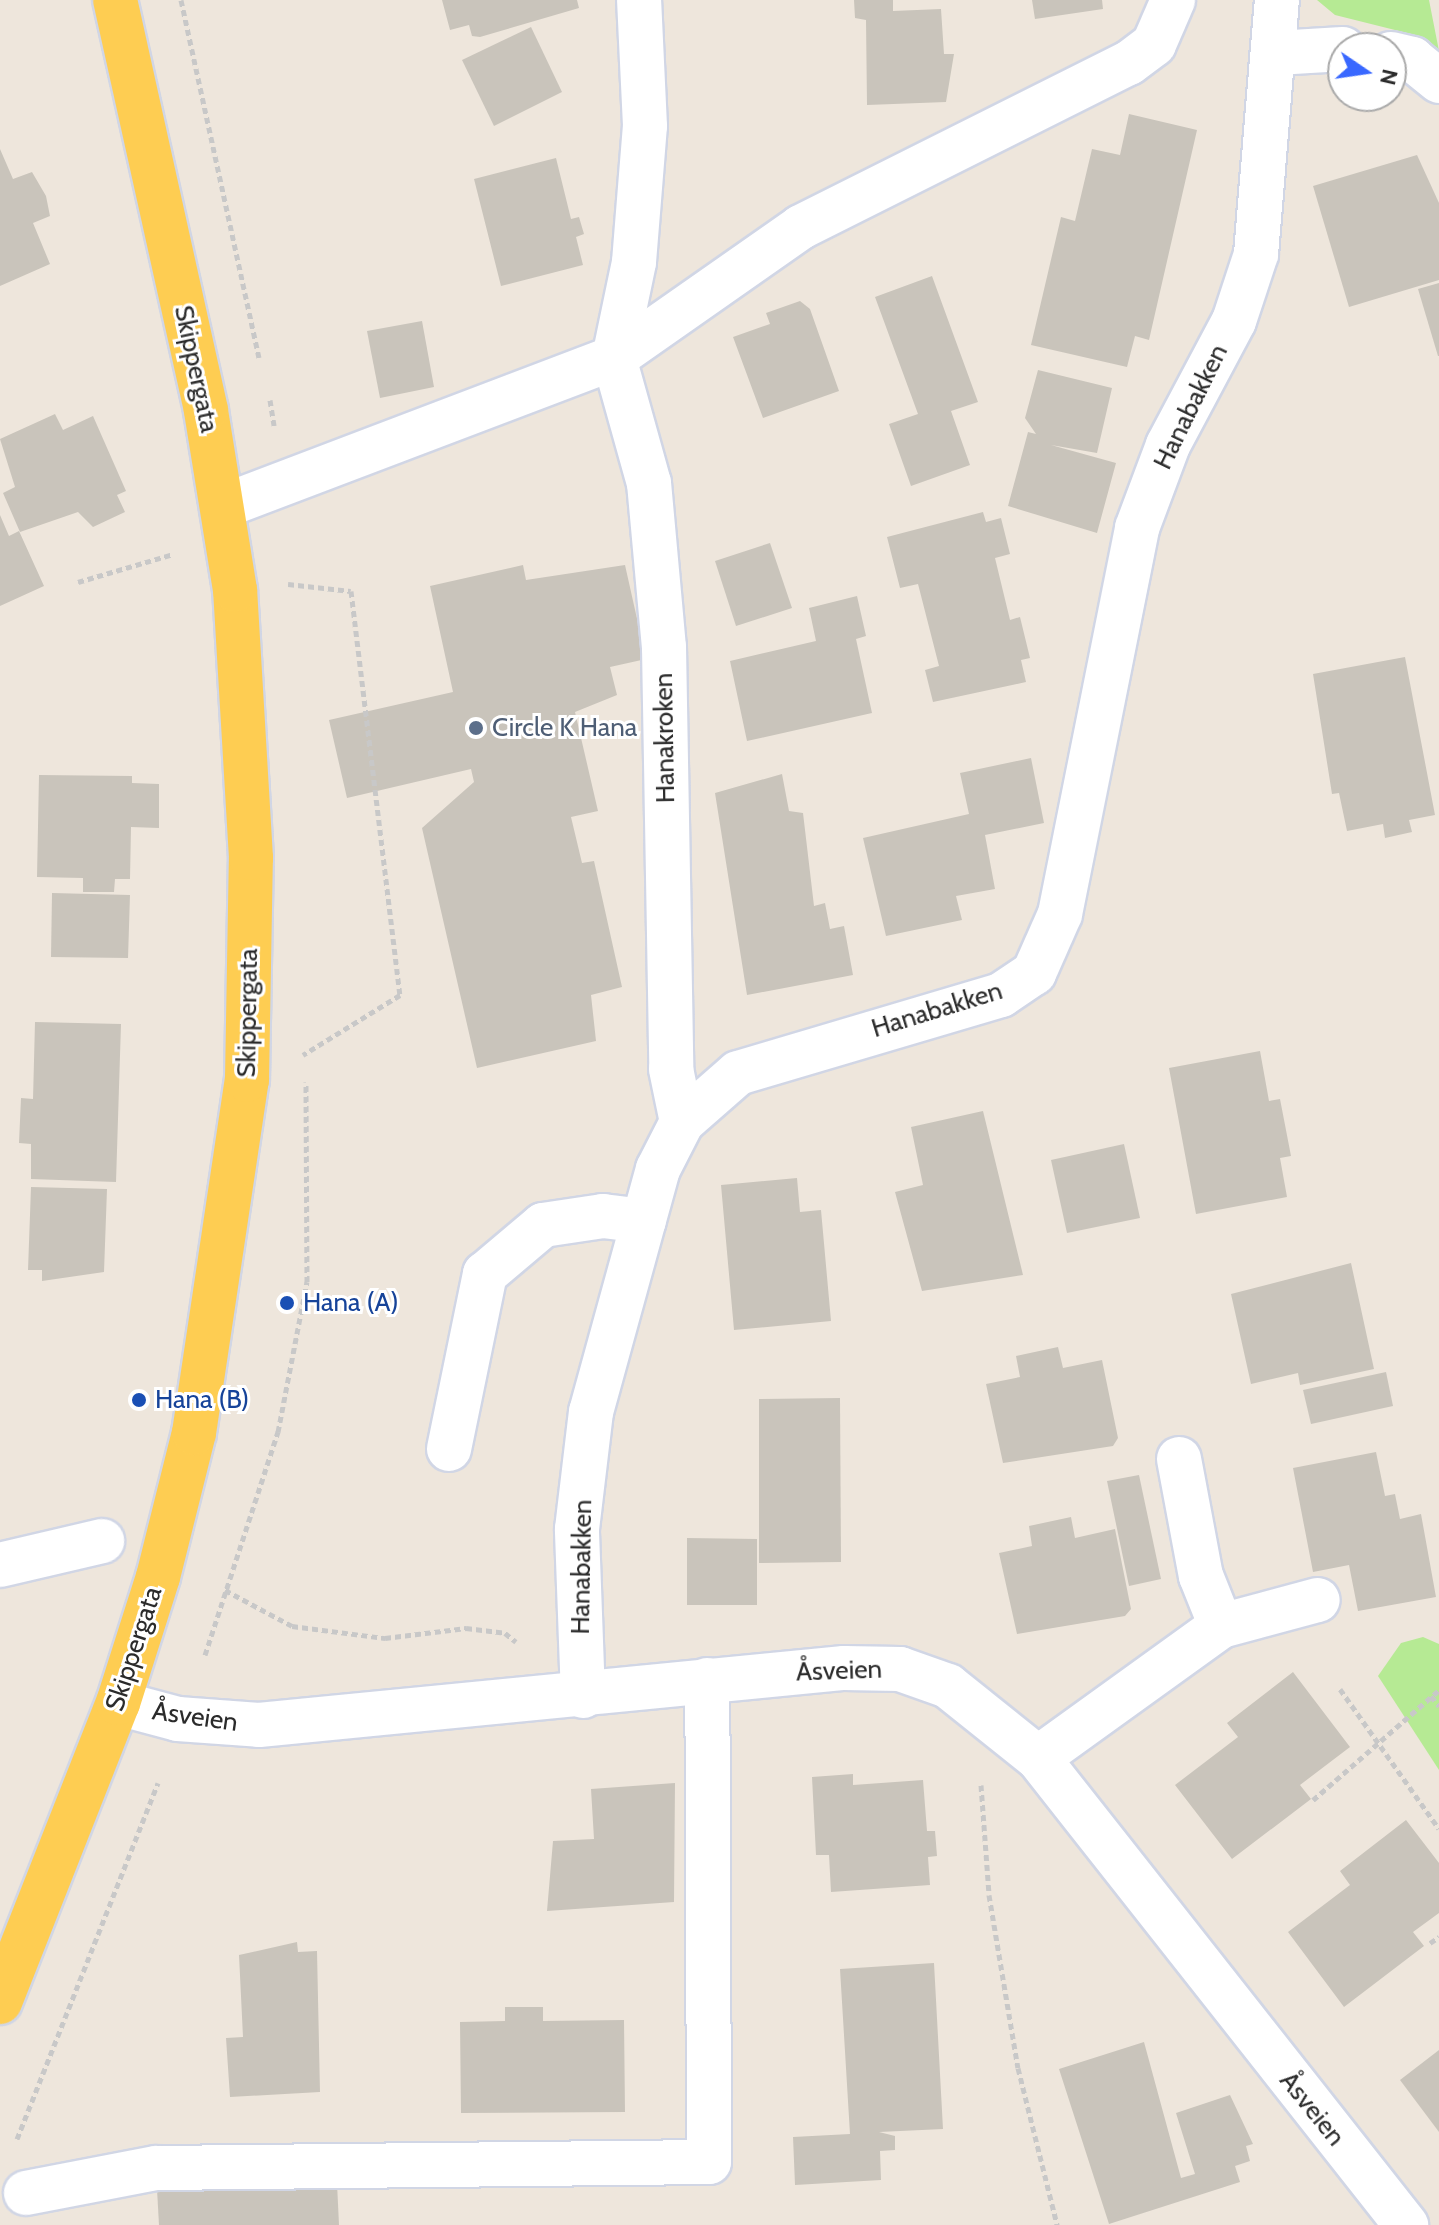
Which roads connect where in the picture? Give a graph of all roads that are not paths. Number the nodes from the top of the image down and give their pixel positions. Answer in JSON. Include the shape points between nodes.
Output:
{"nodes":[{"id":1,"x":115,"y":0,"type":"edge"},
{"id":2,"x":639,"y":0,"type":"edge"},
{"id":3,"x":1173,"y":0,"type":"edge"},
{"id":4,"x":1277,"y":0,"type":"edge"},
{"id":5,"x":1327,"y":50,"type":"edge"},
{"id":6,"x":1276,"y":53,"type":"junction"},
{"id":7,"x":1407,"y":58,"type":"edge"},
{"id":8,"x":1439,"y":81,"type":"edge"},
{"id":9,"x":614,"y":358,"type":"junction"},
{"id":10,"x":224,"y":506,"type":"junction"},
{"id":11,"x":682,"y":1122,"type":"junction"},
{"id":12,"x":644,"y":1221,"type":"junction"},
{"id":13,"x":449,"y":1449,"type":"dead end"},
{"id":14,"x":1179,"y":1459,"type":"dead end"},
{"id":15,"x":102,"y":1541,"type":"dead end"},
{"id":16,"x":0,"y":1565,"type":"edge"},
{"id":17,"x":1318,"y":1600,"type":"dead end"},
{"id":18,"x":1221,"y":1626,"type":"junction"},
{"id":19,"x":707,"y":1680,"type":"junction"},
{"id":20,"x":583,"y":1696,"type":"junction"},
{"id":21,"x":118,"y":1703,"type":"junction"},
{"id":22,"x":1038,"y":1758,"type":"junction"},
{"id":23,"x":0,"y":2002,"type":"edge"},
{"id":24,"x":18,"y":2188,"type":"edge"},
{"id":25,"x":1406,"y":2225,"type":"edge"}],
"edges":[{"from":1,"to":10,"type":"main road","name":"Skippergata"},
{"from":2,"to":9,"type":"street","name":"Hanakroken","via":[[645,126],[634,262]]},
{"from":3,"to":9,"type":"street","via":[[1154,44],[1129,63],[801,227]]},
{"from":4,"to":6,"type":"street","name":"Hanabakken"},
{"from":5,"to":6,"type":"street"},
{"from":6,"to":11,"type":"street","name":"Hanabakken","via":[[1256,254],[1234,321],[1168,445],[1137,528],[1060,914],[1034,973],[1001,995],[738,1073]]},
{"from":7,"to":8,"type":"street"},
{"from":9,"to":10,"type":"street"},
{"from":9,"to":11,"type":"street","name":"Hanakroken","via":[[649,483],[664,647],[671,1069]]},
{"from":10,"to":21,"type":"main road","name":"Skippergata","via":[[235,590],[251,858],[247,1080],[194,1433]]},
{"from":11,"to":12,"type":"street","name":"Hanabakken"},
{"from":12,"to":13,"type":"street","via":[[603,1216],[543,1225],[485,1274]]},
{"from":12,"to":20,"type":"street","name":"Hanabakken","via":[[591,1412],[577,1529]]},
{"from":14,"to":18,"type":"street","via":[[1201,1576]]},
{"from":15,"to":16,"type":"street"},
{"from":17,"to":18,"type":"street"},
{"from":18,"to":22,"type":"street"},
{"from":19,"to":20,"type":"street","name":"Åsveien"},
{"from":19,"to":22,"type":"street","name":"Åsveien","via":[[900,1669],[975,1704]]},
{"from":19,"to":24,"type":"street","via":[[709,2162],[156,2168]]},
{"from":20,"to":21,"type":"street","name":"Åsveien","via":[[259,1725],[178,1719]]},
{"from":21,"to":23,"type":"main road","name":"Skippergata"},
{"from":22,"to":25,"type":"street","name":"Åsveien"}]}
